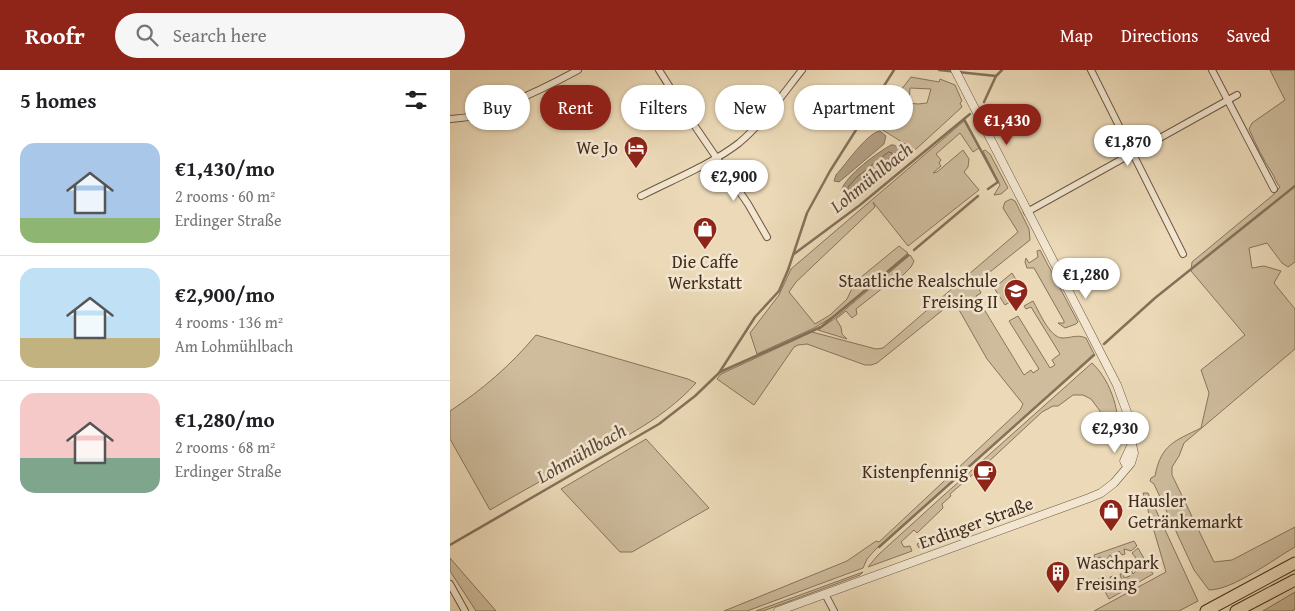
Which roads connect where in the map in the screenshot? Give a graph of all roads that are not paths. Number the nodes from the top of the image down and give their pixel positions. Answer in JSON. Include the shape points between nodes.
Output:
{"nodes":[{"id":1,"x":578,"y":70,"type":"edge"},
{"id":2,"x":659,"y":70,"type":"edge"},
{"id":3,"x":802,"y":70,"type":"edge"},
{"id":4,"x":955,"y":70,"type":"edge"},
{"id":5,"x":1091,"y":70,"type":"edge"},
{"id":6,"x":1212,"y":70,"type":"edge"},
{"id":7,"x":1237,"y":95,"type":"dead end"},
{"id":8,"x":1227,"y":100,"type":"junction"},
{"id":9,"x":450,"y":119,"type":"edge"},
{"id":10,"x":1133,"y":153,"type":"junction"},
{"id":11,"x":717,"y":157,"type":"junction"},
{"id":12,"x":1274,"y":188,"type":"dead end"},
{"id":13,"x":641,"y":196,"type":"dead end"},
{"id":14,"x":1027,"y":212,"type":"junction"},
{"id":15,"x":767,"y":237,"type":"dead end"},
{"id":16,"x":1183,"y":254,"type":"dead end"},
{"id":17,"x":1295,"y":563,"type":"edge"},
{"id":18,"x":1295,"y":580,"type":"edge"},
{"id":19,"x":450,"y":584,"type":"edge"},
{"id":20,"x":825,"y":594,"type":"junction"},
{"id":21,"x":465,"y":611,"type":"edge"},
{"id":22,"x":778,"y":611,"type":"edge"},
{"id":23,"x":834,"y":611,"type":"edge"},
{"id":24,"x":1206,"y":611,"type":"edge"},
{"id":25,"x":1236,"y":611,"type":"edge"}],
"edges":[{"from":1,"to":9,"type":"street","via":[[504,105],[472,116]]},
{"from":2,"to":11,"type":"street"},
{"from":3,"to":11,"type":"street","via":[[750,132]]},
{"from":4,"to":14,"type":"street","name":"Erdinger Straße"},
{"from":5,"to":10,"type":"street"},
{"from":6,"to":8,"type":"street"},
{"from":7,"to":8,"type":"street"},
{"from":8,"to":10,"type":"street"},
{"from":8,"to":12,"type":"street"},
{"from":10,"to":14,"type":"street"},
{"from":10,"to":16,"type":"street"},
{"from":11,"to":13,"type":"street"},
{"from":11,"to":15,"type":"street"},
{"from":14,"to":20,"type":"street","name":"Erdinger Straße","via":[[1117,386],[1131,422],[1132,444],[1124,461],[1126,466],[1114,483],[1101,493]]},
{"from":17,"to":24,"type":"highway"},
{"from":18,"to":25,"type":"highway"},
{"from":19,"to":21,"type":"street"},
{"from":20,"to":22,"type":"street","name":"Erdinger Straße"},
{"from":20,"to":23,"type":"street"}]}
